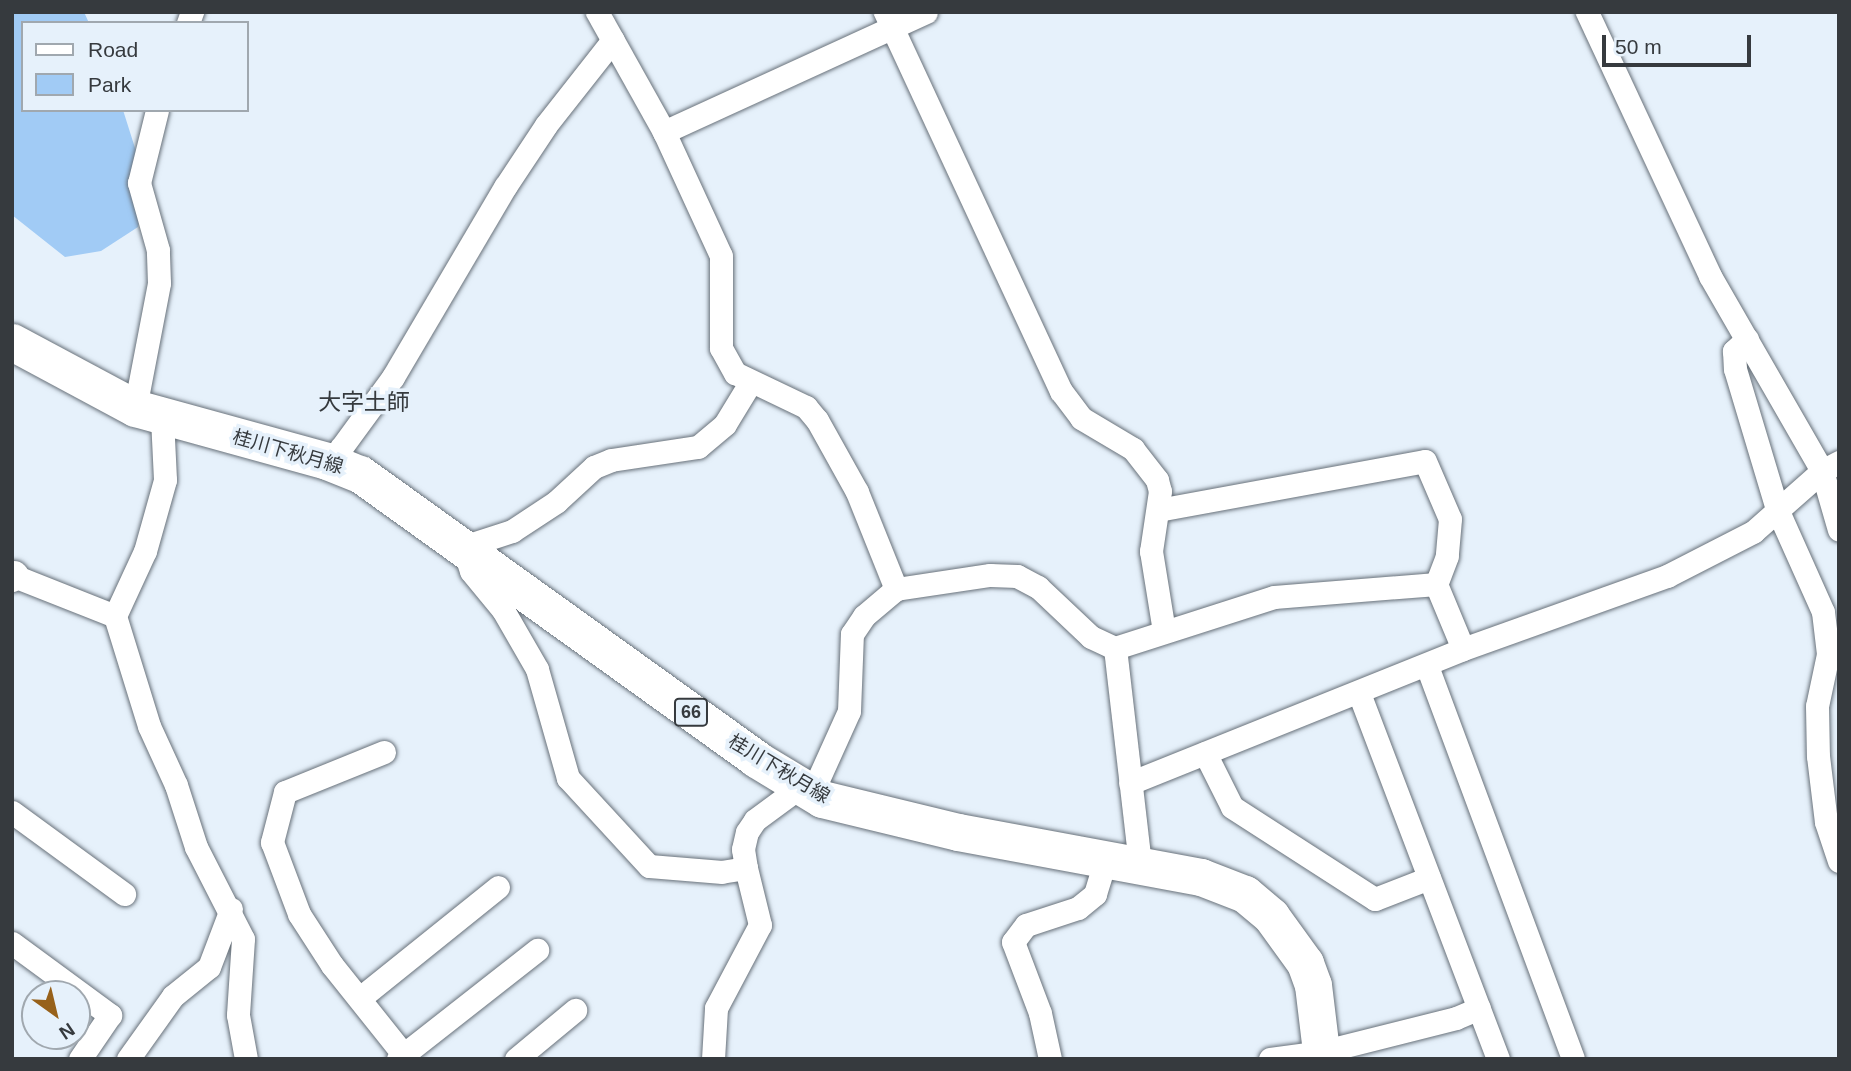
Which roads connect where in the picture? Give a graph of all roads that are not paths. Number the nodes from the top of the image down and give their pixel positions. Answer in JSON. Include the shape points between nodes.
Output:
{"nodes":[{"id":1,"x":597,"y":12,"type":"edge"},
{"id":2,"x":926,"y":12,"type":"edge"},
{"id":3,"x":1587,"y":12,"type":"edge"},
{"id":4,"x":888,"y":20,"type":"edge"},
{"id":5,"x":613,"y":40,"type":"junction"},
{"id":6,"x":157,"y":112,"type":"edge"},
{"id":7,"x":664,"y":132,"type":"junction"},
{"id":8,"x":1747,"y":339,"type":"junction"},
{"id":9,"x":12,"y":342,"type":"edge"},
{"id":10,"x":750,"y":383,"type":"junction"},
{"id":11,"x":149,"y":413,"type":"junction"},
{"id":12,"x":336,"y":464,"type":"junction"},
{"id":13,"x":1830,"y":466,"type":"edge"},
{"id":14,"x":1777,"y":509,"type":"junction"},
{"id":15,"x":1158,"y":510,"type":"junction"},
{"id":16,"x":1839,"y":530,"type":"edge"},
{"id":17,"x":463,"y":547,"type":"junction"},
{"id":18,"x":13,"y":577,"type":"edge"},
{"id":19,"x":1436,"y":584,"type":"junction"},
{"id":20,"x":895,"y":589,"type":"junction"},
{"id":21,"x":115,"y":616,"type":"junction"},
{"id":22,"x":1164,"y":631,"type":"junction"},
{"id":23,"x":1115,"y":648,"type":"junction"},
{"id":24,"x":1464,"y":649,"type":"junction"},
{"id":25,"x":1427,"y":666,"type":"junction"},
{"id":26,"x":1359,"y":693,"type":"junction"},
{"id":27,"x":384,"y":752,"type":"dead end"},
{"id":28,"x":1205,"y":753,"type":"junction"},
{"id":29,"x":1130,"y":783,"type":"junction"},
{"id":30,"x":806,"y":790,"type":"junction"},
{"id":31,"x":12,"y":812,"type":"edge"},
{"id":32,"x":1123,"y":861,"type":"junction"},
{"id":33,"x":1839,"y":861,"type":"edge"},
{"id":34,"x":746,"y":868,"type":"junction"},
{"id":35,"x":1429,"y":878,"type":"junction"},
{"id":36,"x":498,"y":887,"type":"dead end"},
{"id":37,"x":124,"y":894,"type":"dead end"},
{"id":38,"x":231,"y":909,"type":"junction"},
{"id":39,"x":12,"y":943,"type":"edge"},
{"id":40,"x":537,"y":950,"type":"dead end"},
{"id":41,"x":360,"y":998,"type":"junction"},
{"id":42,"x":1479,"y":1008,"type":"junction"},
{"id":43,"x":575,"y":1010,"type":"dead end"},
{"id":44,"x":110,"y":1015,"type":"junction"},
{"id":45,"x":143,"y":1035,"type":"junction"},
{"id":46,"x":1322,"y":1055,"type":"edge"},
{"id":47,"x":403,"y":1057,"type":"edge"},
{"id":48,"x":80,"y":1059,"type":"edge"},
{"id":49,"x":128,"y":1059,"type":"edge"},
{"id":50,"x":246,"y":1059,"type":"edge"},
{"id":51,"x":516,"y":1059,"type":"edge"},
{"id":52,"x":713,"y":1059,"type":"edge"},
{"id":53,"x":1050,"y":1059,"type":"edge"},
{"id":54,"x":1270,"y":1059,"type":"edge"},
{"id":55,"x":1498,"y":1059,"type":"edge"},
{"id":56,"x":1573,"y":1059,"type":"edge"}],
"edges":[{"from":1,"to":5,"type":"street"},
{"from":2,"to":4,"type":"street"},
{"from":3,"to":8,"type":"street","via":[[1710,276]]},
{"from":4,"to":7,"type":"street"},
{"from":4,"to":15,"type":"street","via":[[1061,391],[1082,418],[1133,449],[1148,465],[1160,491]]},
{"from":5,"to":7,"type":"street"},
{"from":5,"to":12,"type":"street","via":[[546,125],[505,187],[393,377],[341,448]]},
{"from":6,"to":11,"type":"street","via":[[139,183],[158,250]]},
{"from":7,"to":10,"type":"street","via":[[721,256],[721,348],[735,373]]},
{"from":8,"to":13,"type":"street"},
{"from":8,"to":14,"type":"street","via":[[1734,351],[1735,369]]},
{"from":9,"to":11,"type":"main road","name":"桂川下秋月線","number":"66"},
{"from":10,"to":17,"type":"street","via":[[725,425],[698,447],[611,460],[594,467],[556,502],[512,531]]},
{"from":10,"to":20,"type":"street","via":[[806,407],[817,420],[857,492]]},
{"from":11,"to":12,"type":"main road","name":"桂川下秋月線","number":"66"},
{"from":11,"to":21,"type":"street","via":[[164,480],[145,551]]},
{"from":12,"to":17,"type":"main road","name":"桂川下秋月線","number":"66","via":[[392,493]]},
{"from":13,"to":14,"type":"street"},
{"from":13,"to":16,"type":"street"},
{"from":14,"to":24,"type":"street","via":[[1728,548],[1667,576]]},
{"from":14,"to":33,"type":"street","via":[[1823,612],[1828,654],[1817,706],[1818,756],[1826,822]]},
{"from":15,"to":19,"type":"street","via":[[1425,461],[1450,519],[1447,555]]},
{"from":15,"to":22,"type":"street","via":[[1151,551]]},
{"from":17,"to":30,"type":"main road","name":"桂川下秋月線","number":"66"},
{"from":17,"to":34,"type":"street","via":[[471,571],[503,610],[537,669],[568,778],[649,866],[722,872]]},
{"from":18,"to":21,"type":"street"},
{"from":19,"to":22,"type":"street","via":[[1273,597]]},
{"from":19,"to":24,"type":"street"},
{"from":20,"to":23,"type":"street","via":[[990,575],[1017,576],[1038,587],[1091,637]]},
{"from":20,"to":30,"type":"street","via":[[864,616],[852,635],[849,711]]},
{"from":21,"to":38,"type":"street","via":[[149,726],[176,785],[196,847]]},
{"from":22,"to":23,"type":"street"},
{"from":23,"to":29,"type":"street"},
{"from":24,"to":25,"type":"street"},
{"from":25,"to":26,"type":"street"},
{"from":25,"to":56,"type":"street"},
{"from":26,"to":28,"type":"street"},
{"from":26,"to":35,"type":"street"},
{"from":27,"to":41,"type":"street","via":[[285,792],[272,842],[299,914]]},
{"from":28,"to":29,"type":"street"},
{"from":28,"to":35,"type":"street","via":[[1232,807],[1375,899]]},
{"from":29,"to":32,"type":"street"},
{"from":30,"to":32,"type":"main road","name":"桂川下秋月線","number":"66","via":[[860,811]]},
{"from":30,"to":34,"type":"street","via":[[755,820],[743,849]]},
{"from":31,"to":37,"type":"street"},
{"from":32,"to":46,"type":"main road","name":"桂川下秋月線","number":"66","via":[[1224,884],[1270,916],[1305,963],[1313,985]]},
{"from":32,"to":53,"type":"street","via":[[1078,908],[1026,925],[1013,942],[1040,1013]]},
{"from":34,"to":52,"type":"street","via":[[760,925],[716,1008]]},
{"from":35,"to":42,"type":"street"},
{"from":36,"to":41,"type":"street"},
{"from":38,"to":45,"type":"street","via":[[209,967],[173,996]]},
{"from":38,"to":50,"type":"street","via":[[243,939],[238,1015]]},
{"from":39,"to":44,"type":"street"},
{"from":40,"to":47,"type":"street"},
{"from":41,"to":47,"type":"street"},
{"from":42,"to":46,"type":"street"},
{"from":42,"to":55,"type":"street"},
{"from":43,"to":51,"type":"street"},
{"from":44,"to":45,"type":"street"},
{"from":44,"to":48,"type":"street"},
{"from":45,"to":49,"type":"street"},
{"from":46,"to":54,"type":"street"}]}
